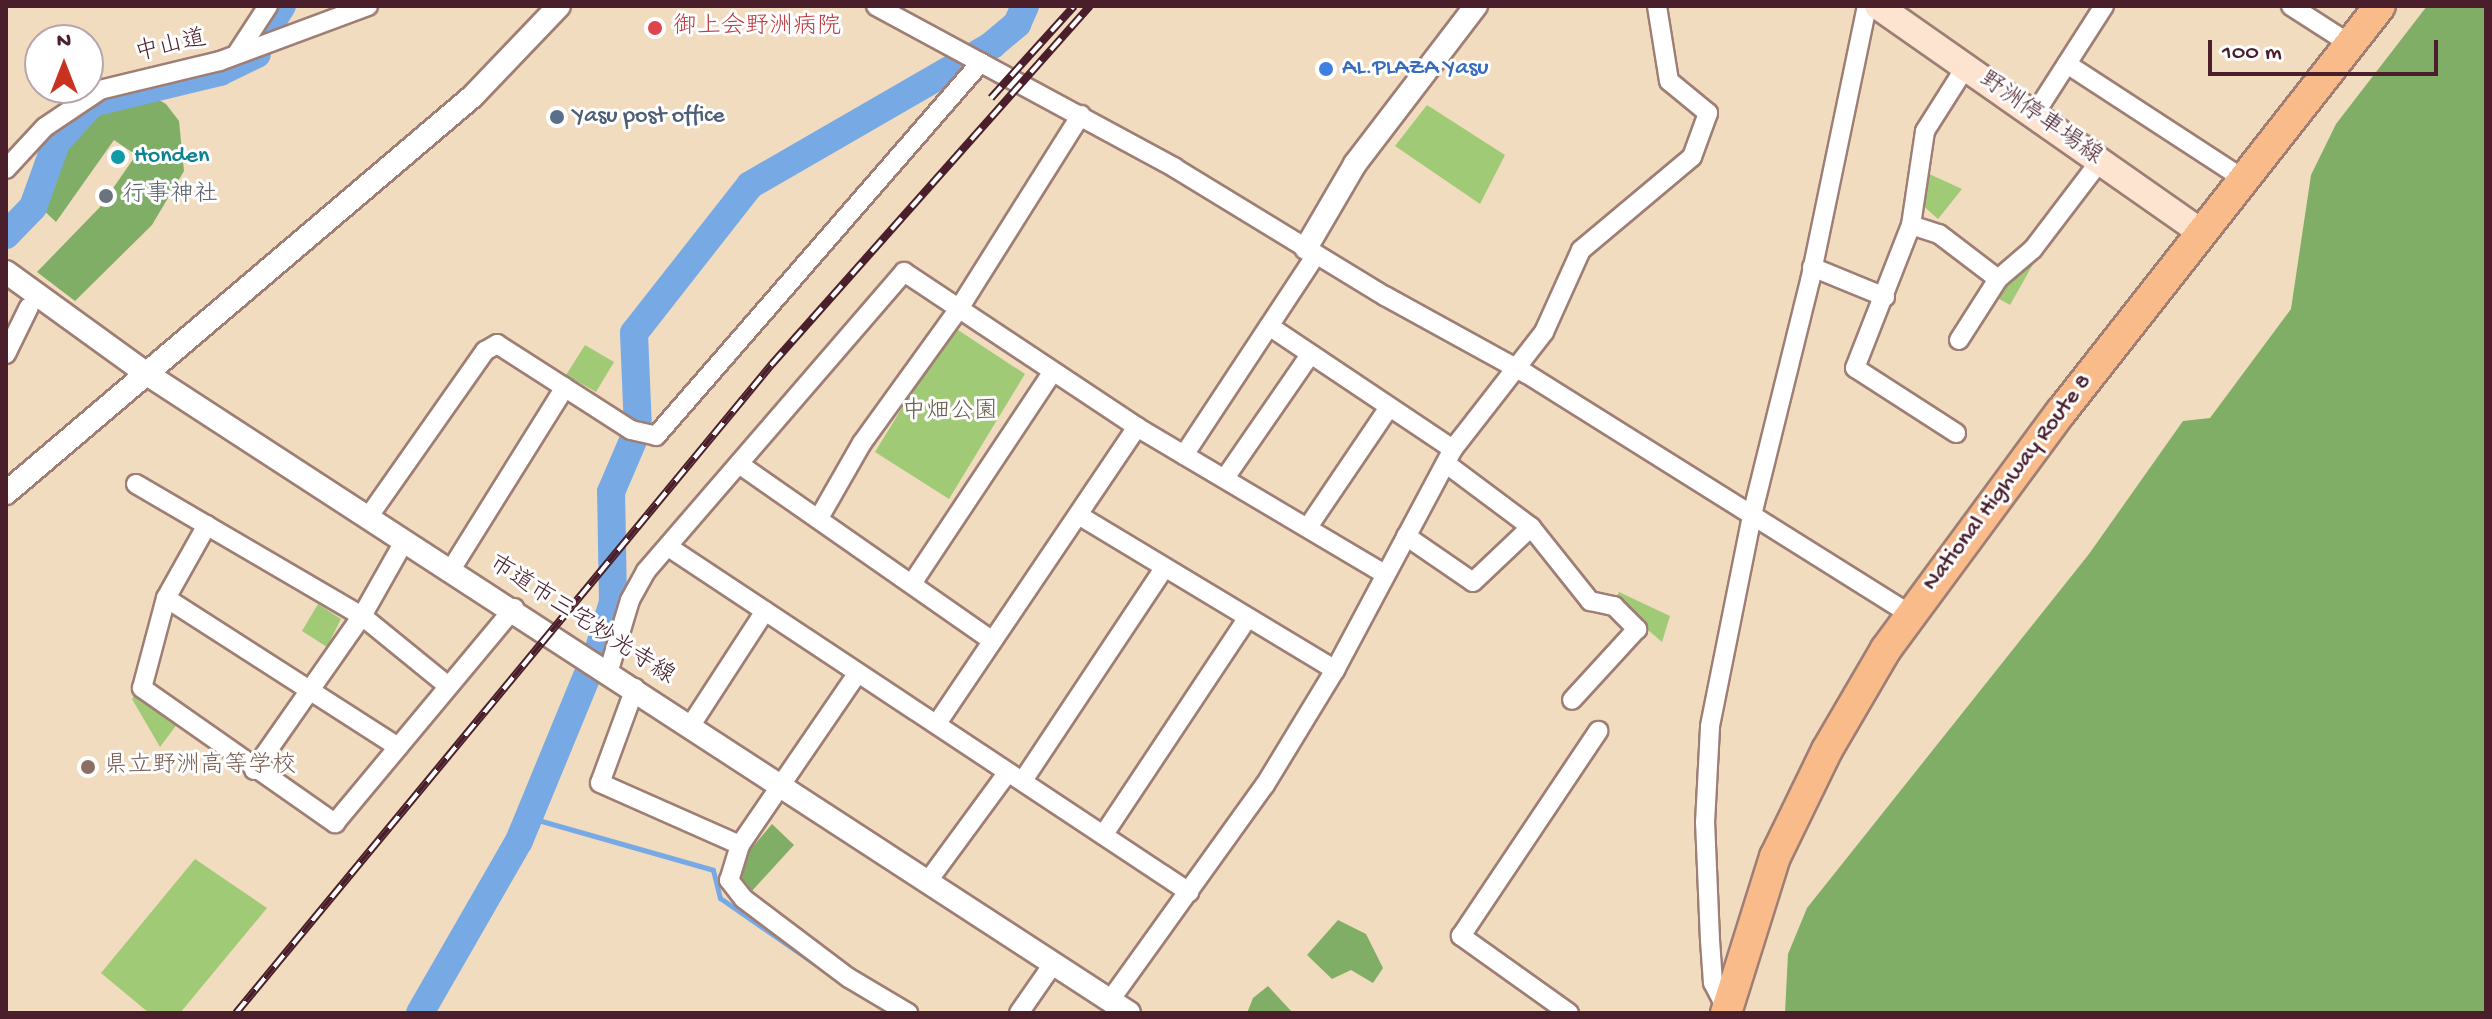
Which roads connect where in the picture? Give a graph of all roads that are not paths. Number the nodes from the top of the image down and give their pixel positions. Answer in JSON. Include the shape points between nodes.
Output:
{"nodes":[{"id":1,"x":268,"y":6,"type":"edge"},
{"id":2,"x":368,"y":6,"type":"edge"},
{"id":3,"x":559,"y":6,"type":"edge"},
{"id":4,"x":876,"y":6,"type":"edge"},
{"id":5,"x":1476,"y":6,"type":"edge"},
{"id":6,"x":1657,"y":6,"type":"edge"},
{"id":7,"x":1867,"y":6,"type":"edge"},
{"id":8,"x":1878,"y":6,"type":"edge"},
{"id":9,"x":2104,"y":6,"type":"edge"},
{"id":10,"x":2291,"y":6,"type":"edge"},
{"id":11,"x":2380,"y":6,"type":"edge"},
{"id":12,"x":2350,"y":44,"type":"junction"},
{"id":13,"x":238,"y":52,"type":"junction"},
{"id":14,"x":981,"y":62,"type":"junction"},
{"id":15,"x":2067,"y":64,"type":"junction"},
{"id":16,"x":1965,"y":68,"type":"junction"},
{"id":17,"x":1081,"y":115,"type":"junction"},
{"id":18,"x":2034,"y":115,"type":"junction"},
{"id":19,"x":2100,"y":161,"type":"junction"},
{"id":20,"x":6,"y":169,"type":"edge"},
{"id":21,"x":2245,"y":180,"type":"junction"},
{"id":22,"x":1911,"y":225,"type":"junction"},
{"id":23,"x":2202,"y":233,"type":"junction"},
{"id":24,"x":1311,"y":252,"type":"junction"},
{"id":25,"x":1812,"y":267,"type":"junction"},
{"id":26,"x":1998,"y":279,"type":"junction"},
{"id":27,"x":9,"y":280,"type":"edge"},
{"id":28,"x":1885,"y":297,"type":"junction"},
{"id":29,"x":29,"y":307,"type":"dead end"},
{"id":30,"x":960,"y":307,"type":"junction"},
{"id":31,"x":1269,"y":326,"type":"junction"},
{"id":32,"x":1959,"y":340,"type":"dead end"},
{"id":33,"x":6,"y":354,"type":"edge"},
{"id":34,"x":1310,"y":355,"type":"junction"},
{"id":35,"x":1514,"y":368,"type":"junction"},
{"id":36,"x":144,"y":372,"type":"junction"},
{"id":37,"x":1052,"y":373,"type":"junction"},
{"id":38,"x":565,"y":387,"type":"junction"},
{"id":39,"x":1388,"y":409,"type":"junction"},
{"id":40,"x":1137,"y":427,"type":"junction"},
{"id":41,"x":1956,"y":433,"type":"dead end"},
{"id":42,"x":1184,"y":455,"type":"junction"},
{"id":43,"x":1451,"y":457,"type":"junction"},
{"id":44,"x":739,"y":464,"type":"junction"},
{"id":45,"x":1225,"y":478,"type":"junction"},
{"id":46,"x":136,"y":484,"type":"dead end"},
{"id":47,"x":6,"y":493,"type":"edge"},
{"id":48,"x":1752,"y":515,"type":"junction"},
{"id":49,"x":369,"y":516,"type":"junction"},
{"id":50,"x":1080,"y":516,"type":"junction"},
{"id":51,"x":819,"y":518,"type":"junction"},
{"id":52,"x":207,"y":525,"type":"junction"},
{"id":53,"x":1308,"y":527,"type":"junction"},
{"id":54,"x":1531,"y":527,"type":"junction"},
{"id":55,"x":1406,"y":536,"type":"junction"},
{"id":56,"x":405,"y":540,"type":"junction"},
{"id":57,"x":670,"y":548,"type":"junction"},
{"id":58,"x":452,"y":568,"type":"junction"},
{"id":59,"x":1163,"y":570,"type":"junction"},
{"id":60,"x":1385,"y":574,"type":"junction"},
{"id":61,"x":913,"y":582,"type":"junction"},
{"id":62,"x":166,"y":598,"type":"junction"},
{"id":63,"x":514,"y":608,"type":"junction"},
{"id":64,"x":765,"y":611,"type":"junction"},
{"id":65,"x":1909,"y":614,"type":"junction"},
{"id":66,"x":362,"y":616,"type":"junction"},
{"id":67,"x":1246,"y":620,"type":"junction"},
{"id":68,"x":991,"y":640,"type":"junction"},
{"id":69,"x":609,"y":670,"type":"junction"},
{"id":70,"x":1335,"y":670,"type":"junction"},
{"id":71,"x":857,"y":674,"type":"junction"},
{"id":72,"x":448,"y":686,"type":"junction"},
{"id":73,"x":635,"y":688,"type":"junction"},
{"id":74,"x":309,"y":689,"type":"junction"},
{"id":75,"x":1572,"y":700,"type":"dead end"},
{"id":76,"x":938,"y":722,"type":"junction"},
{"id":77,"x":691,"y":725,"type":"junction"},
{"id":78,"x":1598,"y":731,"type":"dead end"},
{"id":79,"x":398,"y":747,"type":"junction"},
{"id":80,"x":254,"y":770,"type":"junction"},
{"id":81,"x":1016,"y":776,"type":"junction"},
{"id":82,"x":783,"y":784,"type":"junction"},
{"id":83,"x":1104,"y":834,"type":"junction"},
{"id":84,"x":740,"y":845,"type":"junction"},
{"id":85,"x":928,"y":881,"type":"junction"},
{"id":86,"x":1189,"y":892,"type":"junction"},
{"id":87,"x":1053,"y":964,"type":"junction"},
{"id":88,"x":1111,"y":999,"type":"junction"},
{"id":89,"x":1726,"y":1011,"type":"edge"},
{"id":90,"x":908,"y":1013,"type":"edge"},
{"id":91,"x":1019,"y":1013,"type":"edge"},
{"id":92,"x":1129,"y":1013,"type":"edge"},
{"id":93,"x":1569,"y":1013,"type":"edge"}],
"edges":[{"from":1,"to":13,"type":"street"},
{"from":2,"to":13,"type":"street","name":"中山道"},
{"from":3,"to":36,"type":"street","via":[[473,96]]},
{"from":4,"to":14,"type":"street"},
{"from":5,"to":24,"type":"street","via":[[1355,164]]},
{"from":6,"to":35,"type":"street","via":[[1669,81],[1708,113],[1692,157],[1581,250],[1544,332]]},
{"from":7,"to":25,"type":"street"},
{"from":8,"to":16,"type":"main road","name":"野洲停車場線"},
{"from":9,"to":15,"type":"street"},
{"from":10,"to":12,"type":"street"},
{"from":11,"to":12,"type":"highway","name":"National Highway Route 8"},
{"from":12,"to":21,"type":"highway","name":"National Highway Route 8"},
{"from":13,"to":20,"type":"street","name":"中山道","via":[[100,90],[45,127]]},
{"from":14,"to":17,"type":"street"},
{"from":14,"to":38,"type":"street","via":[[656,436],[636,432]]},
{"from":15,"to":18,"type":"street"},
{"from":15,"to":21,"type":"street"},
{"from":16,"to":18,"type":"main road","name":"野洲停車場線"},
{"from":16,"to":22,"type":"street","via":[[1925,131]]},
{"from":17,"to":24,"type":"street"},
{"from":17,"to":30,"type":"street"},
{"from":18,"to":19,"type":"main road","name":"野洲停車場線"},
{"from":19,"to":23,"type":"main road","name":"野洲停車場線"},
{"from":19,"to":26,"type":"street","via":[[2033,249]]},
{"from":21,"to":23,"type":"highway","name":"National Highway Route 8"},
{"from":22,"to":26,"type":"street","via":[[1939,234]]},
{"from":22,"to":28,"type":"street"},
{"from":23,"to":65,"type":"highway","name":"National Highway Route 8"},
{"from":24,"to":31,"type":"street"},
{"from":24,"to":35,"type":"street"},
{"from":25,"to":28,"type":"street"},
{"from":25,"to":48,"type":"street"},
{"from":26,"to":32,"type":"street"},
{"from":27,"to":36,"type":"street","name":"市道市三宅妙光寺線"},
{"from":28,"to":41,"type":"street","via":[[1855,368]]},
{"from":29,"to":33,"type":"street"},
{"from":30,"to":37,"type":"street"},
{"from":30,"to":44,"type":"street","via":[[904,272]]},
{"from":30,"to":51,"type":"street","via":[[862,443]]},
{"from":31,"to":34,"type":"street"},
{"from":31,"to":42,"type":"street"},
{"from":34,"to":39,"type":"street"},
{"from":34,"to":45,"type":"street"},
{"from":35,"to":43,"type":"street"},
{"from":35,"to":48,"type":"street"},
{"from":36,"to":47,"type":"street"},
{"from":36,"to":49,"type":"street","name":"市道市三宅妙光寺線"},
{"from":37,"to":40,"type":"street"},
{"from":37,"to":61,"type":"street"},
{"from":38,"to":49,"type":"street","via":[[497,344],[485,351]]},
{"from":38,"to":58,"type":"street"},
{"from":39,"to":43,"type":"street"},
{"from":39,"to":53,"type":"street"},
{"from":40,"to":42,"type":"street"},
{"from":40,"to":50,"type":"street"},
{"from":42,"to":45,"type":"street"},
{"from":43,"to":54,"type":"street"},
{"from":43,"to":55,"type":"street"},
{"from":44,"to":51,"type":"street"},
{"from":44,"to":57,"type":"street"},
{"from":45,"to":53,"type":"street"},
{"from":46,"to":52,"type":"street"},
{"from":48,"to":65,"type":"street"},
{"from":48,"to":89,"type":"street","via":[[1705,765],[1713,983]]},
{"from":49,"to":56,"type":"street","name":"市道市三宅妙光寺線"},
{"from":50,"to":59,"type":"street"},
{"from":50,"to":68,"type":"street"},
{"from":51,"to":61,"type":"street"},
{"from":52,"to":62,"type":"street"},
{"from":52,"to":66,"type":"street"},
{"from":53,"to":60,"type":"street"},
{"from":54,"to":55,"type":"street","via":[[1473,582]]},
{"from":54,"to":75,"type":"street","via":[[1590,601],[1614,606],[1637,629]]},
{"from":55,"to":60,"type":"street"},
{"from":56,"to":58,"type":"street","name":"市道市三宅妙光寺線"},
{"from":56,"to":66,"type":"street"},
{"from":57,"to":64,"type":"street"},
{"from":57,"to":69,"type":"street","via":[[646,571],[630,600]]},
{"from":58,"to":63,"type":"street","name":"市道市三宅妙光寺線"},
{"from":59,"to":67,"type":"street"},
{"from":59,"to":81,"type":"street"},
{"from":60,"to":70,"type":"street"},
{"from":61,"to":68,"type":"street"},
{"from":62,"to":74,"type":"street"},
{"from":62,"to":80,"type":"street","via":[[142,688]]},
{"from":63,"to":69,"type":"street","name":"市道市三宅妙光寺線"},
{"from":63,"to":72,"type":"street"},
{"from":64,"to":71,"type":"street"},
{"from":64,"to":77,"type":"street"},
{"from":65,"to":89,"type":"highway","name":"National Highway Route 8","via":[[1799,804],[1775,857]]},
{"from":66,"to":72,"type":"street"},
{"from":66,"to":74,"type":"street"},
{"from":67,"to":70,"type":"street"},
{"from":67,"to":83,"type":"street"},
{"from":68,"to":76,"type":"street"},
{"from":69,"to":73,"type":"street","name":"市道市三宅妙光寺線"},
{"from":70,"to":86,"type":"street","via":[[1265,785]]},
{"from":71,"to":76,"type":"street"},
{"from":71,"to":82,"type":"street"},
{"from":72,"to":79,"type":"street"},
{"from":73,"to":77,"type":"street","name":"市道市三宅妙光寺線"},
{"from":73,"to":84,"type":"street","via":[[600,783]]},
{"from":74,"to":79,"type":"street"},
{"from":74,"to":80,"type":"street"},
{"from":76,"to":81,"type":"street"},
{"from":77,"to":82,"type":"street","name":"市道市三宅妙光寺線"},
{"from":78,"to":93,"type":"street","via":[[1461,936]]},
{"from":79,"to":80,"type":"street","via":[[335,823]]},
{"from":81,"to":83,"type":"street"},
{"from":81,"to":85,"type":"street"},
{"from":82,"to":84,"type":"street"},
{"from":82,"to":85,"type":"street","name":"市道市三宅妙光寺線"},
{"from":83,"to":86,"type":"street"},
{"from":84,"to":90,"type":"street","via":[[730,864],[733,890],[849,978]]},
{"from":85,"to":87,"type":"street","name":"市道市三宅妙光寺線"},
{"from":86,"to":88,"type":"street"},
{"from":87,"to":88,"type":"street","name":"市道市三宅妙光寺線"},
{"from":87,"to":91,"type":"street"},
{"from":88,"to":92,"type":"street","name":"市道市三宅妙光寺線"}]}
